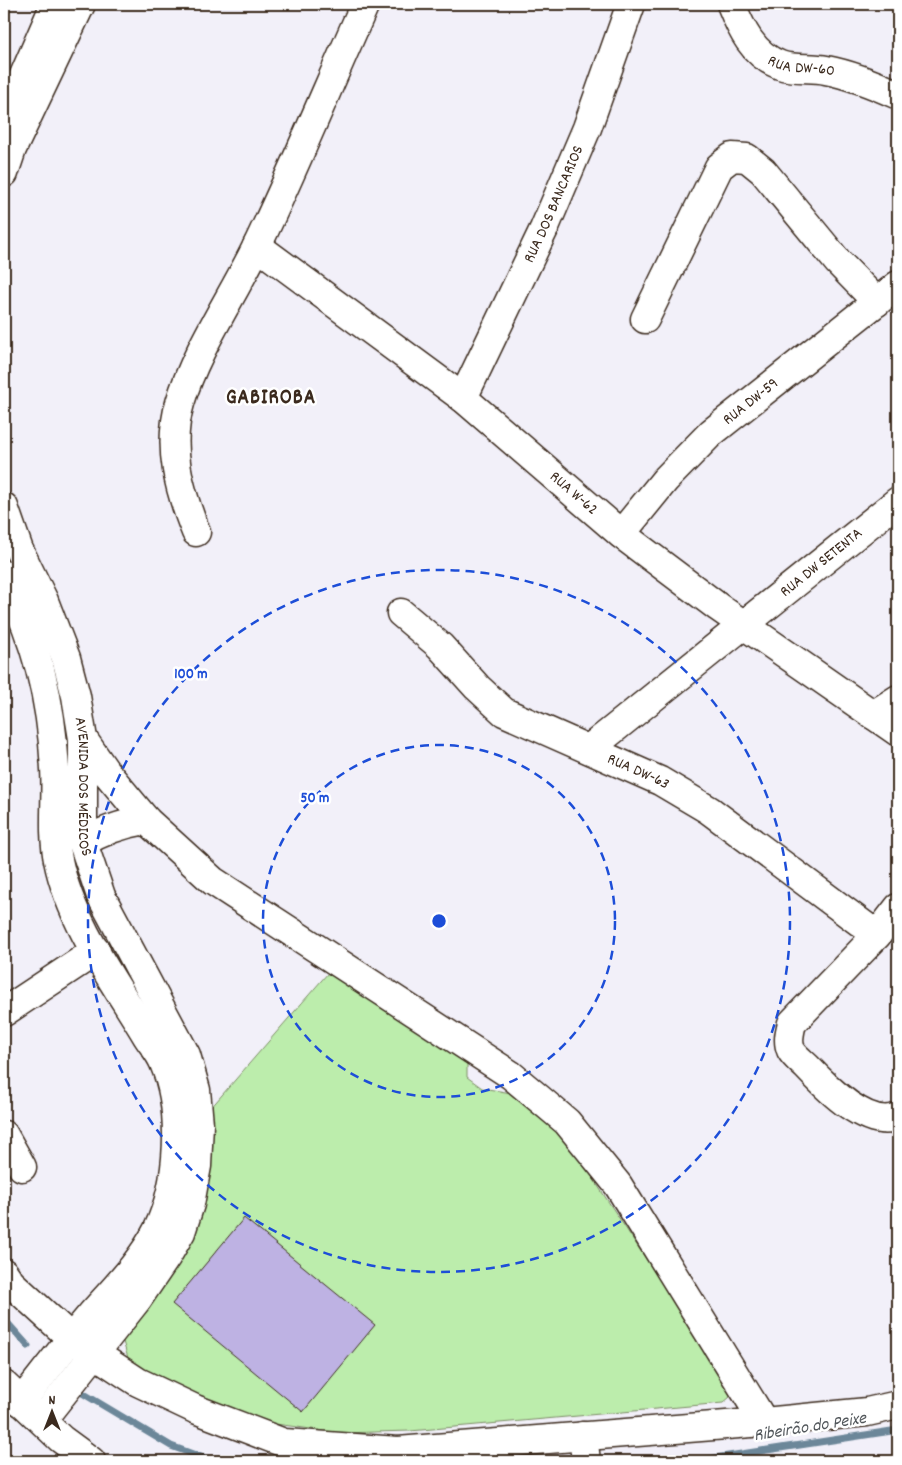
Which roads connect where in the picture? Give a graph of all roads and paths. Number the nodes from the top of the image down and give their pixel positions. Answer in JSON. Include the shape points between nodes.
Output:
{"nodes":[{"id":1,"x":56,"y":4,"type":"edge"},
{"id":2,"x":81,"y":4,"type":"edge"},
{"id":3,"x":365,"y":4,"type":"edge"},
{"id":4,"x":631,"y":4,"type":"edge"},
{"id":5,"x":731,"y":4,"type":"edge"},
{"id":6,"x":898,"y":95,"type":"edge"},
{"id":7,"x":4,"y":121,"type":"edge"},
{"id":8,"x":6,"y":157,"type":"edge"},
{"id":9,"x":257,"y":246,"type":"junction"},
{"id":10,"x":898,"y":285,"type":"edge"},
{"id":11,"x":877,"y":302,"type":"junction"},
{"id":12,"x":645,"y":320,"type":"dead end"},
{"id":13,"x":463,"y":398,"type":"junction"},
{"id":14,"x":898,"y":502,"type":"edge"},
{"id":15,"x":4,"y":508,"type":"edge"},
{"id":16,"x":196,"y":532,"type":"dead end"},
{"id":17,"x":621,"y":534,"type":"junction"},
{"id":18,"x":4,"y":575,"type":"edge"},
{"id":19,"x":401,"y":612,"type":"dead end"},
{"id":20,"x":743,"y":624,"type":"junction"},
{"id":21,"x":898,"y":699,"type":"edge"},
{"id":22,"x":873,"y":715,"type":"junction"},
{"id":23,"x":898,"y":732,"type":"edge"},
{"id":24,"x":83,"y":739,"type":"junction"},
{"id":25,"x":588,"y":749,"type":"junction"},
{"id":26,"x":146,"y":820,"type":"junction"},
{"id":27,"x":83,"y":843,"type":"junction"},
{"id":28,"x":898,"y":908,"type":"edge"},
{"id":29,"x":877,"y":935,"type":"junction"},
{"id":30,"x":96,"y":951,"type":"junction"},
{"id":31,"x":4,"y":1012,"type":"edge"},
{"id":32,"x":175,"y":1059,"type":"junction"},
{"id":33,"x":898,"y":1117,"type":"edge"},
{"id":34,"x":4,"y":1135,"type":"edge"},
{"id":35,"x":22,"y":1167,"type":"dead end"},
{"id":36,"x":4,"y":1273,"type":"edge"},
{"id":37,"x":71,"y":1338,"type":"junction"},
{"id":38,"x":95,"y":1355,"type":"junction"},
{"id":39,"x":12,"y":1393,"type":"edge"},
{"id":40,"x":898,"y":1405,"type":"edge"},
{"id":41,"x":42,"y":1420,"type":"junction"},
{"id":42,"x":764,"y":1422,"type":"junction"},
{"id":43,"x":585,"y":1449,"type":"edge"},
{"id":44,"x":91,"y":1461,"type":"edge"}],
"edges":[{"from":1,"to":7,"type":"street"},
{"from":2,"to":8,"type":"street"},
{"from":3,"to":9,"type":"street"},
{"from":4,"to":13,"type":"street","name":"RUA DOS BANCARIOS","via":[[587,128],[544,229]]},
{"from":5,"to":6,"type":"street","name":"RUA DW-60","via":[[754,47],[780,65],[864,79]]},
{"from":9,"to":13,"type":"street","name":"RUA W-62"},
{"from":9,"to":16,"type":"street","via":[[194,366],[180,404],[174,451],[181,496]]},
{"from":10,"to":11,"type":"street","name":"RUA DW-59"},
{"from":11,"to":12,"type":"street","via":[[838,262],[763,171],[747,158],[732,157],[719,167]]},
{"from":11,"to":17,"type":"street","name":"RUA DW-59","via":[[711,432],[665,480]]},
{"from":13,"to":17,"type":"street","name":"RUA W-62"},
{"from":14,"to":20,"type":"street","name":"RUA DW SETENTA"},
{"from":15,"to":24,"type":"street","name":"AVENIDA DOS MÉDICOS","via":[[66,658]]},
{"from":17,"to":20,"type":"street","name":"RUA W-62"},
{"from":18,"to":30,"type":"street","name":"AVENIDA DOS MÉDICOS","via":[[23,615],[41,669],[52,718],[58,860],[71,902]]},
{"from":19,"to":25,"type":"street","name":"RUA DW-63","via":[[440,646],[504,712]]},
{"from":20,"to":22,"type":"street","name":"RUA W-62"},
{"from":20,"to":25,"type":"street","name":"RUA DW SETENTA"},
{"from":21,"to":22,"type":"street"},
{"from":22,"to":23,"type":"street","name":"RUA W-62"},
{"from":24,"to":26,"type":"street"},
{"from":24,"to":27,"type":"street","name":"AVENIDA DOS MÉDICOS"},
{"from":25,"to":29,"type":"street","name":"RUA DW-63","via":[[660,781],[709,810]]},
{"from":26,"to":27,"type":"street","via":[[101,832]]},
{"from":26,"to":42,"type":"street","via":[[213,881],[511,1075],[567,1122],[618,1185]]},
{"from":27,"to":32,"type":"street","name":"AVENIDA DOS MÉDICOS","via":[[101,896]]},
{"from":28,"to":29,"type":"street"},
{"from":29,"to":33,"type":"street","via":[[792,1023],[788,1037],[791,1050],[827,1088],[861,1112],[877,1118]]},
{"from":30,"to":31,"type":"street"},
{"from":30,"to":32,"type":"street","name":"AVENIDA DOS MÉDICOS"},
{"from":32,"to":37,"type":"street","name":"AVENIDA DOS MÉDICOS","via":[[177,1146],[172,1183],[158,1228],[132,1267]]},
{"from":32,"to":38,"type":"street","name":"AVENIDA DOS MÉDICOS","via":[[196,1090],[199,1124],[197,1166],[190,1204],[181,1232],[167,1256]]},
{"from":34,"to":35,"type":"street"},
{"from":36,"to":37,"type":"street"},
{"from":37,"to":38,"type":"street"},
{"from":37,"to":39,"type":"street","name":"AVENIDA DOS MÉDICOS"},
{"from":38,"to":41,"type":"street","name":"AVENIDA DOS MÉDICOS"},
{"from":38,"to":43,"type":"street","via":[[138,1382],[195,1409],[284,1444],[398,1451]]},
{"from":39,"to":41,"type":"street"},
{"from":40,"to":42,"type":"street","via":[[867,1412]]},
{"from":41,"to":44,"type":"street"},
{"from":42,"to":43,"type":"street"}]}
